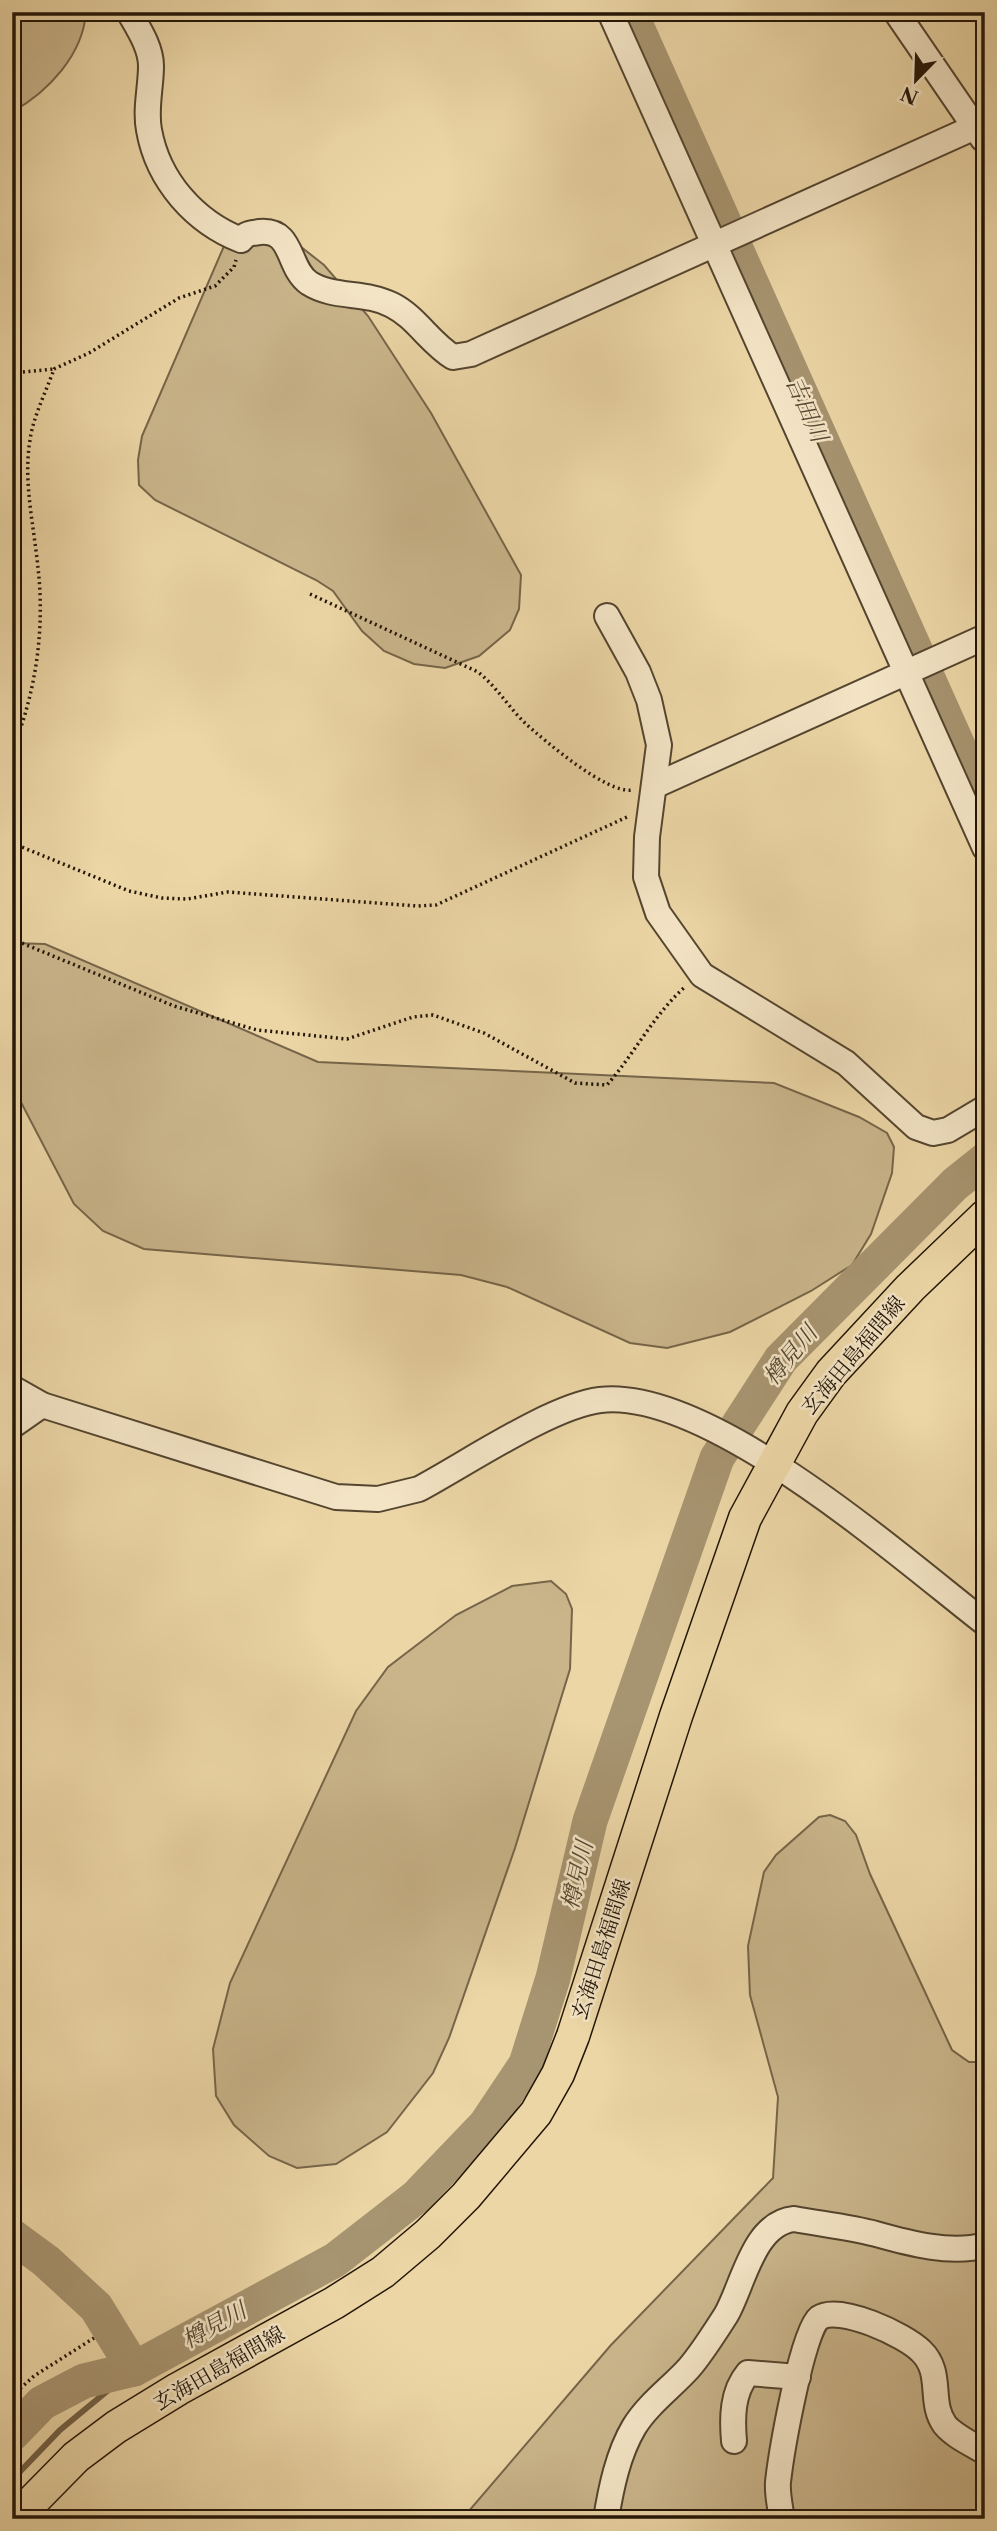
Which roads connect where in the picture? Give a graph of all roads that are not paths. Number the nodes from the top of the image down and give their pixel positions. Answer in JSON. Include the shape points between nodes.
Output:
{"nodes":[{"id":1,"x":129,"y":12,"type":"edge"},
{"id":2,"x":610,"y":12,"type":"edge"},
{"id":3,"x":896,"y":12,"type":"edge"},
{"id":4,"x":982,"y":129,"type":"edge"},
{"id":5,"x":712,"y":244,"type":"junction"},
{"id":6,"x":607,"y":616,"type":"dead end"},
{"id":7,"x":985,"y":637,"type":"edge"},
{"id":8,"x":906,"y":673,"type":"junction"},
{"id":9,"x":654,"y":786,"type":"junction"},
{"id":10,"x":985,"y":848,"type":"edge"},
{"id":11,"x":985,"y":1108,"type":"edge"},
{"id":12,"x":985,"y":1216,"type":"edge"},
{"id":13,"x":12,"y":1388,"type":"edge"},
{"id":14,"x":43,"y":1405,"type":"junction"},
{"id":15,"x":12,"y":1426,"type":"edge"},
{"id":16,"x":769,"y":1460,"type":"junction"},
{"id":17,"x":985,"y":1623,"type":"edge"},
{"id":18,"x":985,"y":2245,"type":"edge"},
{"id":19,"x":798,"y":2377,"type":"junction"},
{"id":20,"x":734,"y":2441,"type":"dead end"},
{"id":21,"x":985,"y":2452,"type":"edge"},
{"id":22,"x":15,"y":2519,"type":"edge"},
{"id":23,"x":606,"y":2519,"type":"edge"},
{"id":24,"x":782,"y":2519,"type":"edge"}],
"edges":[{"from":1,"to":5,"type":"street","via":[[149,52],[149,132],[167,176],[193,212],[217,231],[242,240],[251,233],[278,235],[307,282],[337,295],[391,304],[453,357],[471,354]]},
{"from":2,"to":5,"type":"street"},
{"from":3,"to":4,"type":"street"},
{"from":4,"to":5,"type":"street"},
{"from":5,"to":8,"type":"street"},
{"from":6,"to":9,"type":"street","via":[[649,700],[659,745]]},
{"from":7,"to":8,"type":"street"},
{"from":8,"to":9,"type":"street"},
{"from":8,"to":10,"type":"street"},
{"from":9,"to":11,"type":"street","via":[[646,837],[646,877],[658,913],[702,975],[846,1063],[916,1127],[933,1133],[948,1130]]},
{"from":12,"to":16,"type":"main road","name":"玄海田島福間線","via":[[831,1373]]},
{"from":13,"to":14,"type":"street"},
{"from":14,"to":15,"type":"street"},
{"from":14,"to":16,"type":"street","via":[[299,1487],[357,1499],[399,1496],[419,1489],[560,1412],[598,1400],[653,1403]]},
{"from":16,"to":17,"type":"street"},
{"from":16,"to":22,"type":"main road","name":"玄海田島福間線","via":[[714,1603],[573,2036],[536,2113],[466,2196],[383,2272],[116,2427],[76,2457]]},
{"from":18,"to":23,"type":"street","via":[[967,2248],[894,2240],[784,2220],[763,2239],[725,2317],[690,2367],[633,2429],[616,2469]]},
{"from":19,"to":20,"type":"street","via":[[748,2372],[733,2410]]},
{"from":19,"to":21,"type":"street","via":[[802,2350],[817,2319],[834,2314],[863,2321],[923,2352],[934,2370],[937,2409],[944,2423]]},
{"from":19,"to":24,"type":"street","via":[[778,2483]]}]}
